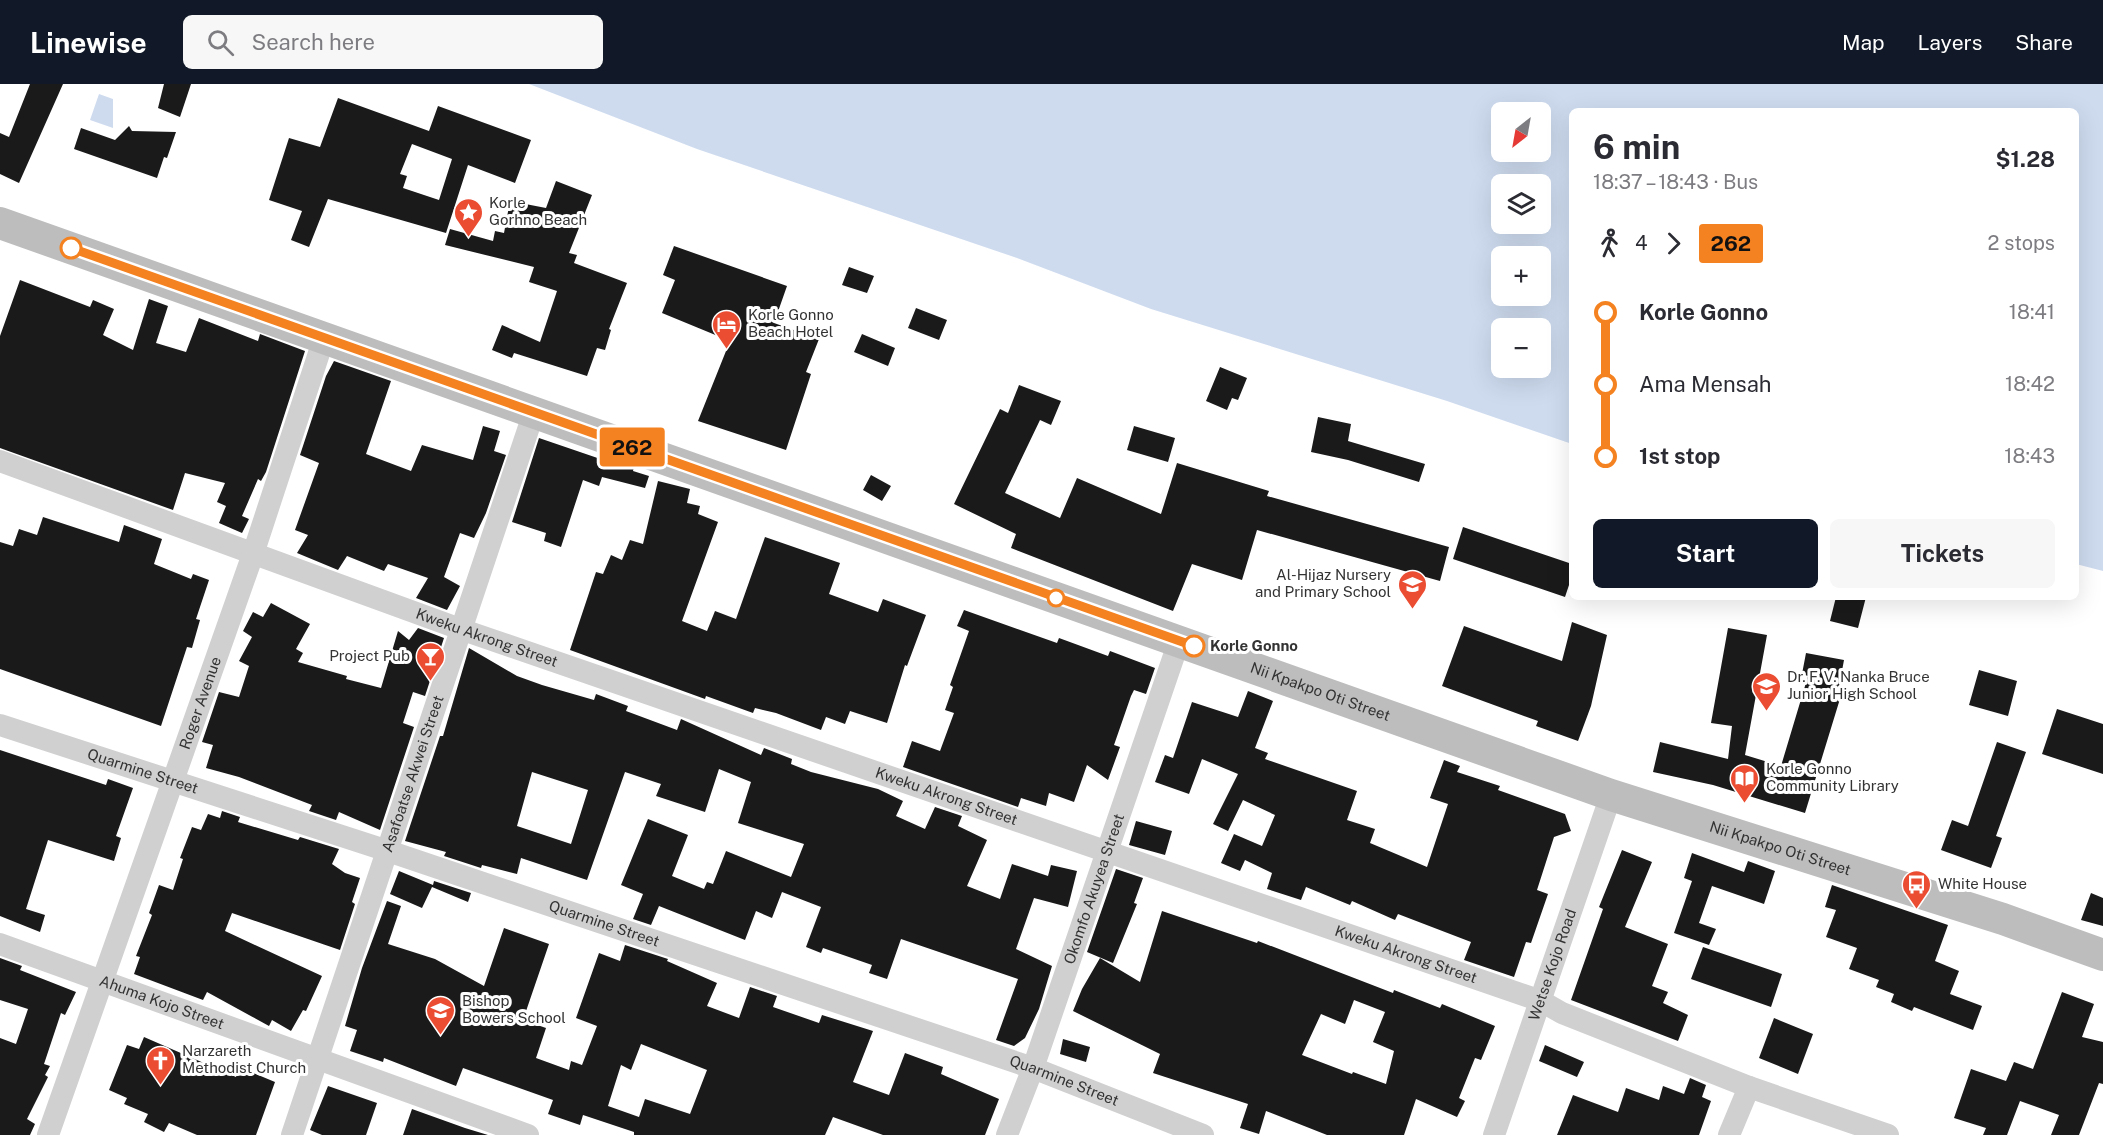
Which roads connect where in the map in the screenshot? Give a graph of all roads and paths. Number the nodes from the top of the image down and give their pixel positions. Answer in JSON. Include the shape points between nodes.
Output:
{"nodes":[{"id":1,"x":0,"y":223,"type":"edge"},
{"id":2,"x":324,"y":338,"type":"junction"},
{"id":3,"x":534,"y":412,"type":"junction"},
{"id":4,"x":0,"y":461,"type":"edge"},
{"id":5,"x":253,"y":554,"type":"junction"},
{"id":6,"x":463,"y":630,"type":"junction"},
{"id":7,"x":1179,"y":641,"type":"junction"},
{"id":8,"x":0,"y":725,"type":"edge"},
{"id":9,"x":172,"y":780,"type":"junction"},
{"id":10,"x":1611,"y":795,"type":"junction"},
{"id":11,"x":388,"y":851,"type":"junction"},
{"id":12,"x":1106,"y":851,"type":"junction"},
{"id":13,"x":0,"y":944,"type":"edge"},
{"id":14,"x":2103,"y":955,"type":"edge"},
{"id":15,"x":101,"y":981,"type":"junction"},
{"id":16,"x":1541,"y":1001,"type":"junction"},
{"id":17,"x":319,"y":1059,"type":"junction"},
{"id":18,"x":1032,"y":1068,"type":"junction"},
{"id":19,"x":1749,"y":1087,"type":"junction"},
{"id":20,"x":48,"y":1135,"type":"edge"},
{"id":21,"x":292,"y":1135,"type":"edge"},
{"id":22,"x":528,"y":1135,"type":"edge"},
{"id":23,"x":1007,"y":1135,"type":"edge"},
{"id":24,"x":1203,"y":1135,"type":"edge"},
{"id":25,"x":1494,"y":1135,"type":"edge"},
{"id":26,"x":1729,"y":1135,"type":"edge"},
{"id":27,"x":1888,"y":1135,"type":"edge"}],
"edges":[{"from":1,"to":2,"type":"main road","name":"Nii Kpakpo Oti Street"},
{"from":2,"to":3,"type":"main road","name":"Nii Kpakpo Oti Street"},
{"from":2,"to":5,"type":"street","name":"Roger Avenue"},
{"from":3,"to":6,"type":"street","name":"Asafoatse Akwei Street"},
{"from":3,"to":7,"type":"main road","name":"Nii Kpakpo Oti Street"},
{"from":4,"to":5,"type":"street","name":"Kweku Akrong Street"},
{"from":5,"to":6,"type":"street","name":"Kweku Akrong Street"},
{"from":5,"to":9,"type":"street","name":"Roger Avenue"},
{"from":6,"to":11,"type":"street","name":"Asafoatse Akwei Street"},
{"from":6,"to":12,"type":"street","name":"Kweku Akrong Street"},
{"from":7,"to":10,"type":"main road","name":"Nii Kpakpo Oti Street"},
{"from":7,"to":12,"type":"street","name":"Okomfo Akuyea Street"},
{"from":8,"to":9,"type":"street","name":"Quarmine Street"},
{"from":9,"to":11,"type":"street","name":"Quarmine Street"},
{"from":9,"to":15,"type":"street","name":"Roger Avenue"},
{"from":10,"to":14,"type":"main road","name":"Nii Kpakpo Oti Street","via":[[2004,919]]},
{"from":10,"to":16,"type":"street","name":"Wetse Kojo Road"},
{"from":11,"to":17,"type":"street","name":"Asafoatse Akwei Street"},
{"from":11,"to":18,"type":"street","name":"Quarmine Street"},
{"from":12,"to":16,"type":"street","name":"Kweku Akrong Street"},
{"from":12,"to":18,"type":"street","name":"Okomfo Akuyea Street"},
{"from":13,"to":15,"type":"street","name":"Ahuma Kojo Street"},
{"from":15,"to":17,"type":"street","name":"Ahuma Kojo Street"},
{"from":15,"to":20,"type":"street","name":"Roger Avenue"},
{"from":16,"to":19,"type":"street","name":"Kweku Akrong Street","via":[[1562,1013]]},
{"from":16,"to":25,"type":"street","name":"Wetse Kojo Road"},
{"from":17,"to":21,"type":"street","name":"Asafoatse Akwei Street"},
{"from":17,"to":22,"type":"street","name":"Ahuma Kojo Street"},
{"from":18,"to":23,"type":"street","name":"Okomfo Akuyea Street"},
{"from":18,"to":24,"type":"street","name":"Quarmine Street"},
{"from":19,"to":26,"type":"street"},
{"from":19,"to":27,"type":"street","name":"Kweku Akrong Street"}]}
